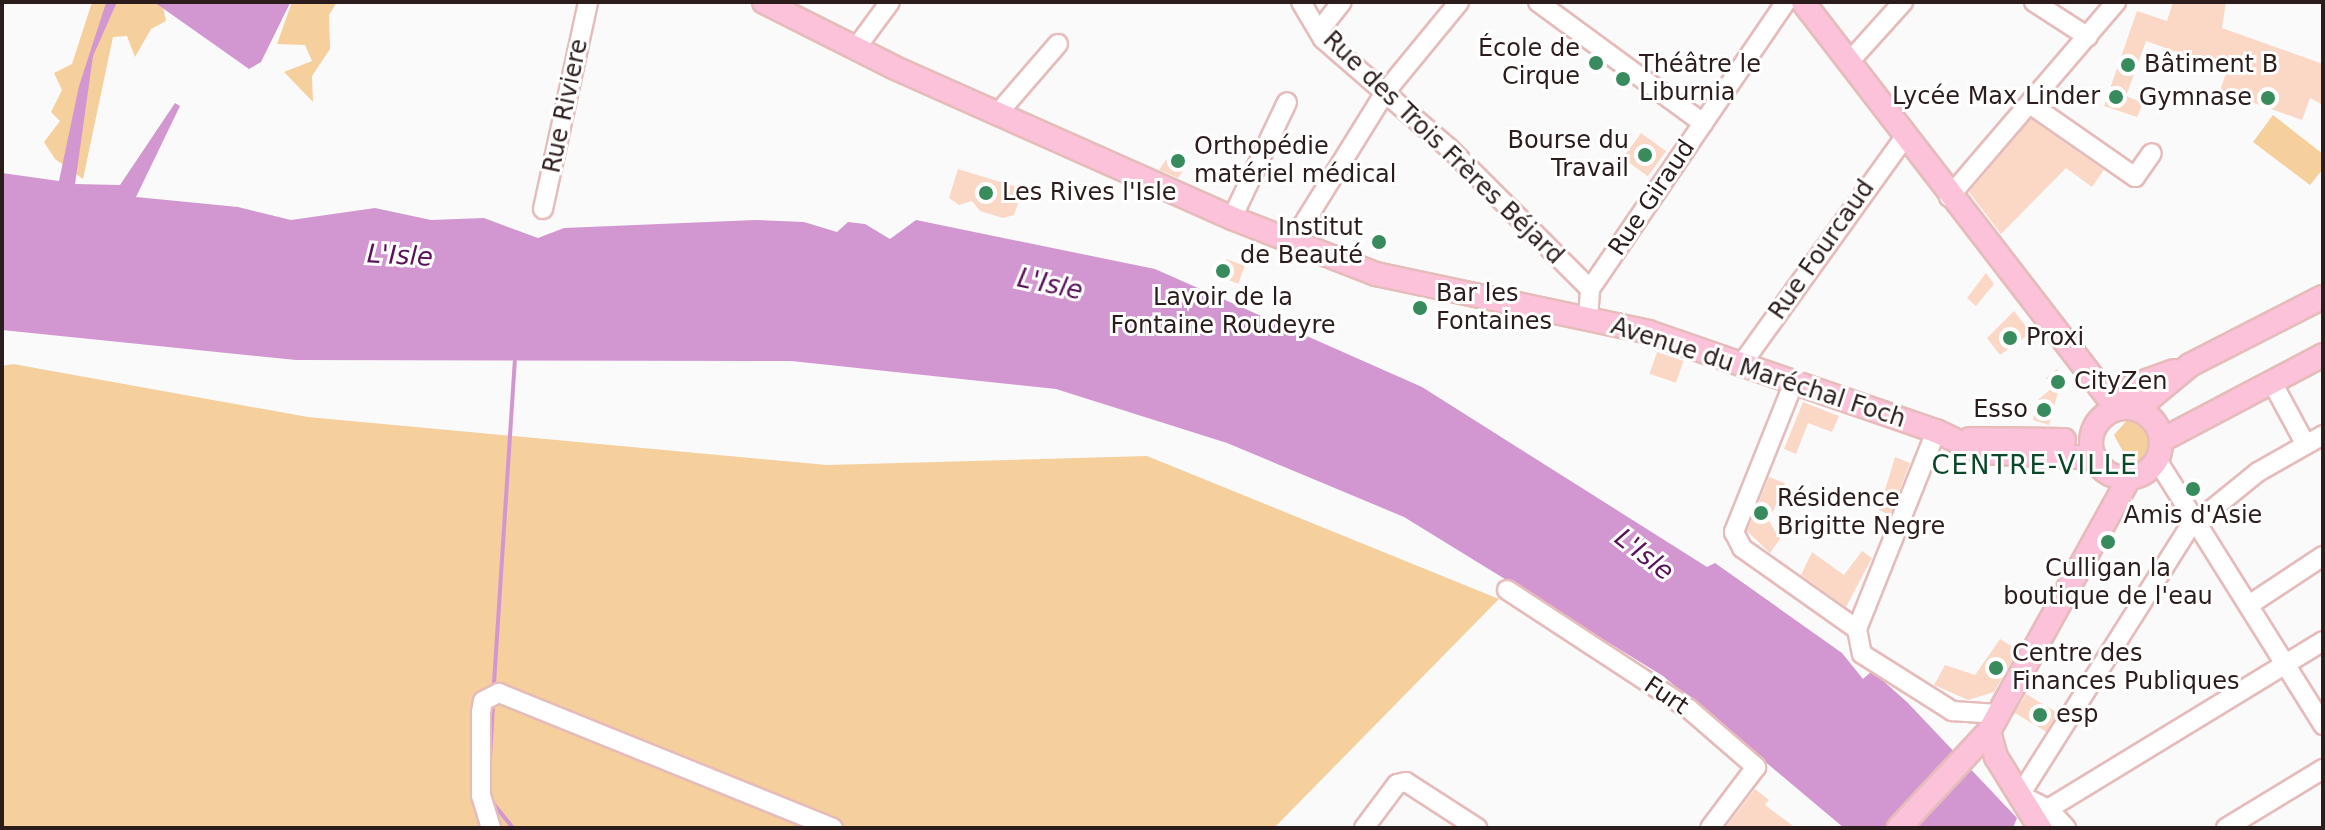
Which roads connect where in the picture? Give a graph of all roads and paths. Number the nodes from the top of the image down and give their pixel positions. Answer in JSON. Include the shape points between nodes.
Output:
{"nodes":[{"id":1,"x":588,"y":2,"type":"edge"},
{"id":2,"x":764,"y":2,"type":"edge"},
{"id":3,"x":890,"y":2,"type":"edge"},
{"id":4,"x":1301,"y":2,"type":"edge"},
{"id":5,"x":1342,"y":2,"type":"edge"},
{"id":6,"x":1459,"y":2,"type":"edge"},
{"id":7,"x":1538,"y":2,"type":"edge"},
{"id":8,"x":1786,"y":2,"type":"edge"},
{"id":9,"x":1803,"y":2,"type":"edge"},
{"id":10,"x":1903,"y":2,"type":"edge"},
{"id":11,"x":2034,"y":2,"type":"edge"},
{"id":12,"x":2116,"y":2,"type":"edge"},
{"id":13,"x":1563,"y":9,"type":"edge"},
{"id":14,"x":1319,"y":31,"type":"junction"},
{"id":15,"x":2088,"y":37,"type":"junction"},
{"id":16,"x":1058,"y":44,"type":"dead end"},
{"id":17,"x":856,"y":48,"type":"junction"},
{"id":18,"x":1849,"y":62,"type":"junction"},
{"id":19,"x":1386,"y":91,"type":"junction"},
{"id":20,"x":1287,"y":102,"type":"dead end"},
{"id":21,"x":2030,"y":104,"type":"junction"},
{"id":22,"x":999,"y":112,"type":"junction"},
{"id":23,"x":1703,"y":123,"type":"junction"},
{"id":24,"x":1905,"y":137,"type":"junction"},
{"id":25,"x":2152,"y":153,"type":"dead end"},
{"id":26,"x":1949,"y":197,"type":"junction"},
{"id":27,"x":543,"y":209,"type":"dead end"},
{"id":28,"x":1232,"y":218,"type":"junction"},
{"id":29,"x":1291,"y":244,"type":"junction"},
{"id":30,"x":1590,"y":289,"type":"junction"},
{"id":31,"x":2323,"y":297,"type":"edge"},
{"id":32,"x":1588,"y":319,"type":"junction"},
{"id":33,"x":2323,"y":355,"type":"edge"},
{"id":34,"x":1741,"y":365,"type":"junction"},
{"id":35,"x":2190,"y":365,"type":"junction"},
{"id":36,"x":1794,"y":382,"type":"junction"},
{"id":37,"x":2273,"y":384,"type":"junction"},
{"id":38,"x":2107,"y":428,"type":"junction"},
{"id":39,"x":1943,"y":433,"type":"junction"},
{"id":40,"x":2323,"y":435,"type":"edge"},
{"id":41,"x":2306,"y":445,"type":"junction"},
{"id":42,"x":2159,"y":450,"type":"junction"},
{"id":43,"x":2129,"y":478,"type":"junction"},
{"id":44,"x":2195,"y":521,"type":"junction"},
{"id":45,"x":2323,"y":556,"type":"edge"},
{"id":46,"x":2074,"y":573,"type":"junction"},
{"id":47,"x":1507,"y":590,"type":"dead end"},
{"id":48,"x":2249,"y":605,"type":"junction"},
{"id":49,"x":1857,"y":629,"type":"junction"},
{"id":50,"x":2323,"y":641,"type":"edge"},
{"id":51,"x":2285,"y":664,"type":"junction"},
{"id":52,"x":1994,"y":722,"type":"junction"},
{"id":53,"x":2323,"y":725,"type":"edge"},
{"id":54,"x":1971,"y":754,"type":"junction"},
{"id":55,"x":1996,"y":757,"type":"junction"},
{"id":56,"x":2323,"y":769,"type":"edge"},
{"id":57,"x":2020,"y":795,"type":"junction"},
{"id":58,"x":2044,"y":818,"type":"edge"},
{"id":59,"x":491,"y":828,"type":"edge"},
{"id":60,"x":833,"y":828,"type":"edge"},
{"id":61,"x":1364,"y":828,"type":"edge"},
{"id":62,"x":1477,"y":828,"type":"edge"},
{"id":63,"x":1710,"y":828,"type":"edge"},
{"id":64,"x":1899,"y":828,"type":"edge"},
{"id":65,"x":2066,"y":828,"type":"edge"},
{"id":66,"x":2226,"y":828,"type":"edge"}],
"edges":[{"from":1,"to":27,"type":"street","name":"Rue Riviere"},
{"from":2,"to":17,"type":"main road","name":"Avenue du Maréchal Foch"},
{"from":3,"to":17,"type":"street"},
{"from":4,"to":14,"type":"street","name":"Rue des Trois Frères Béjard"},
{"from":5,"to":14,"type":"street"},
{"from":6,"to":19,"type":"street"},
{"from":7,"to":13,"type":"street"},
{"from":8,"to":23,"type":"street","name":"Rue Giraud"},
{"from":9,"to":18,"type":"main road"},
{"from":10,"to":18,"type":"street"},
{"from":11,"to":15,"type":"street"},
{"from":12,"to":15,"type":"street"},
{"from":13,"to":23,"type":"street"},
{"from":14,"to":19,"type":"street","name":"Rue des Trois Frères Béjard"},
{"from":15,"to":21,"type":"street"},
{"from":16,"to":22,"type":"street","via":[[1049,57],[1041,56]]},
{"from":17,"to":22,"type":"main road","name":"Avenue du Maréchal Foch"},
{"from":18,"to":24,"type":"main road"},
{"from":19,"to":29,"type":"street"},
{"from":19,"to":30,"type":"street","name":"Rue des Trois Frères Béjard"},
{"from":20,"to":28,"type":"street"},
{"from":21,"to":25,"type":"street","via":[[2135,177]]},
{"from":21,"to":26,"type":"street"},
{"from":22,"to":28,"type":"main road","name":"Avenue du Maréchal Foch"},
{"from":23,"to":30,"type":"street","name":"Rue Giraud"},
{"from":24,"to":26,"type":"main road"},
{"from":24,"to":34,"type":"street","name":"Rue Fourcaud"},
{"from":26,"to":38,"type":"main road","via":[[2074,370]]},
{"from":28,"to":29,"type":"main road","name":"Avenue du Maréchal Foch"},
{"from":29,"to":32,"type":"main road","name":"Avenue du Maréchal Foch","via":[[1431,288]]},
{"from":30,"to":32,"type":"street"},
{"from":31,"to":35,"type":"main road"},
{"from":32,"to":34,"type":"main road","name":"Avenue du Maréchal Foch"},
{"from":33,"to":37,"type":"main road"},
{"from":34,"to":36,"type":"main road","name":"Avenue du Maréchal Foch"},
{"from":35,"to":38,"type":"main road"},
{"from":35,"to":38,"type":"main road"},
{"from":36,"to":39,"type":"main road","name":"Avenue du Maréchal Foch"},
{"from":36,"to":49,"type":"street","via":[[1734,532],[1742,548]]},
{"from":37,"to":41,"type":"street"},
{"from":37,"to":42,"type":"main road"},
{"from":38,"to":39,"type":"main road","name":"Avenue du Maréchal Foch"},
{"from":38,"to":42,"type":"main road","via":[[2154,421]]},
{"from":38,"to":43,"type":"main road"},
{"from":38,"to":46,"type":"main road","via":[[2104,495]]},
{"from":39,"to":49,"type":"street"},
{"from":40,"to":41,"type":"street"},
{"from":41,"to":44,"type":"street"},
{"from":42,"to":43,"type":"main road"},
{"from":42,"to":44,"type":"street"},
{"from":43,"to":46,"type":"main road"},
{"from":44,"to":48,"type":"street"},
{"from":44,"to":57,"type":"street"},
{"from":45,"to":48,"type":"street"},
{"from":46,"to":52,"type":"main road"},
{"from":47,"to":63,"type":"street","name":"Furt","via":[[1689,709],[1756,767]]},
{"from":48,"to":51,"type":"street"},
{"from":49,"to":52,"type":"street","via":[[1862,654],[1952,711]]},
{"from":50,"to":51,"type":"street"},
{"from":51,"to":53,"type":"street"},
{"from":51,"to":58,"type":"street"},
{"from":52,"to":54,"type":"main road"},
{"from":52,"to":55,"type":"main road"},
{"from":54,"to":55,"type":"main road"},
{"from":54,"to":64,"type":"main road"},
{"from":55,"to":57,"type":"main road"},
{"from":56,"to":66,"type":"street"},
{"from":57,"to":58,"type":"main road"},
{"from":58,"to":65,"type":"street"},
{"from":59,"to":60,"type":"street","via":[[481,796],[481,712],[483,701],[499,693]]},
{"from":61,"to":62,"type":"street","via":[[1397,784],[1406,782]]}]}
